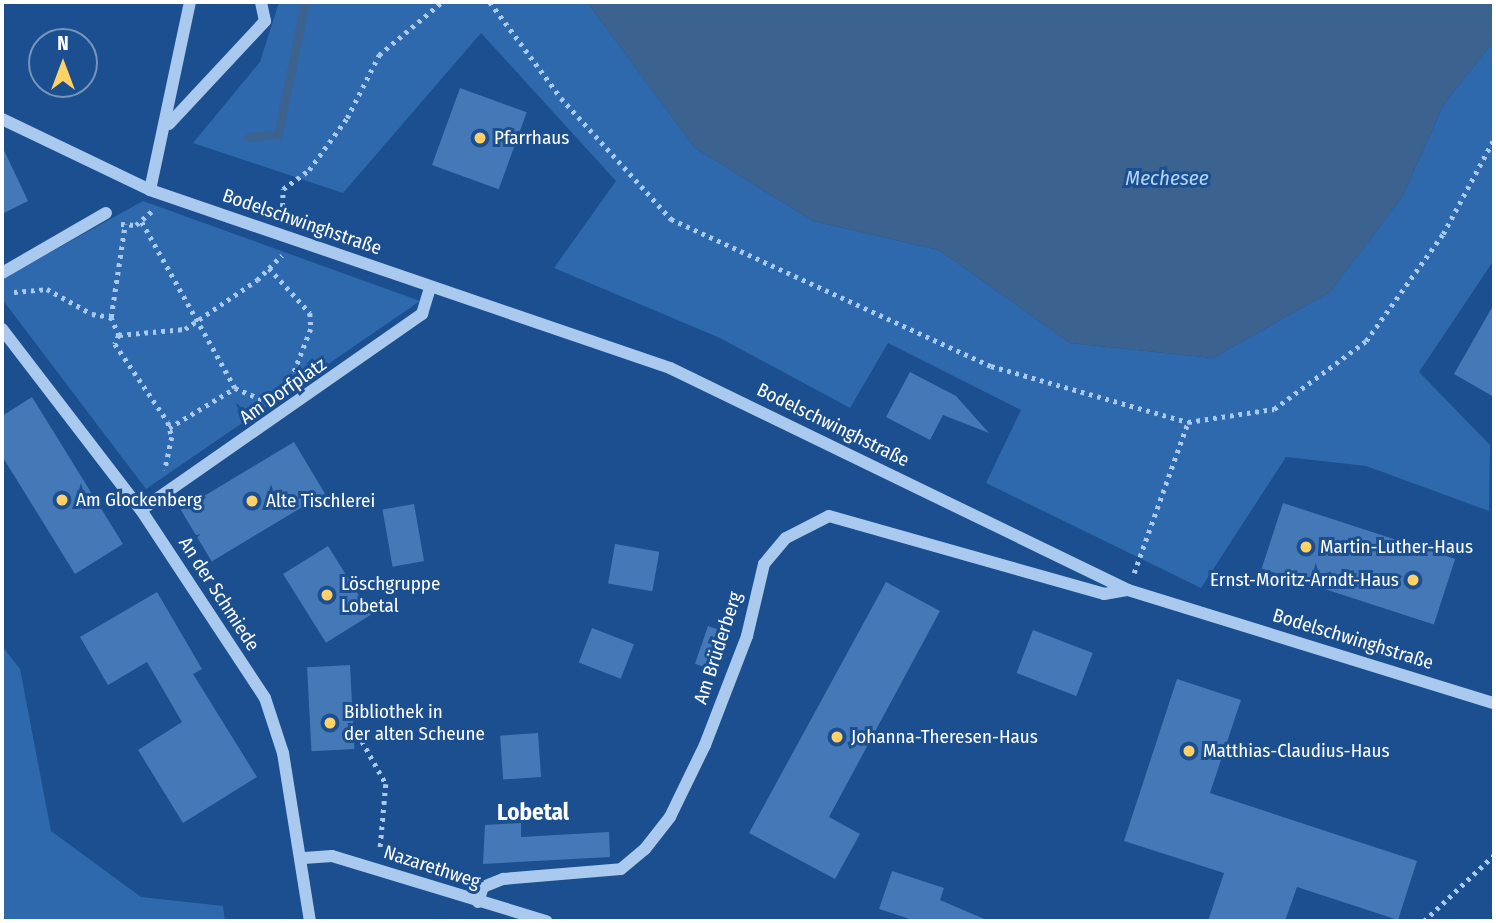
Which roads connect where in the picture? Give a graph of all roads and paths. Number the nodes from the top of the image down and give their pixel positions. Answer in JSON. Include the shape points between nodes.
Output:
{"nodes":[{"id":1,"x":261,"y":2,"type":"edge"},
{"id":2,"x":442,"y":2,"type":"edge"},
{"id":3,"x":491,"y":2,"type":"edge"},
{"id":4,"x":190,"y":4,"type":"edge"},
{"id":5,"x":2,"y":120,"type":"edge"},
{"id":6,"x":169,"y":124,"type":"junction"},
{"id":7,"x":1494,"y":139,"type":"edge"},
{"id":8,"x":150,"y":190,"type":"junction"},
{"id":9,"x":106,"y":213,"type":"dead end"},
{"id":10,"x":142,"y":222,"type":"dead end"},
{"id":11,"x":125,"y":225,"type":"dead end"},
{"id":12,"x":297,"y":239,"type":"junction"},
{"id":13,"x":269,"y":268,"type":"junction"},
{"id":14,"x":2,"y":273,"type":"edge"},
{"id":15,"x":430,"y":288,"type":"junction"},
{"id":16,"x":2,"y":293,"type":"edge"},
{"id":17,"x":111,"y":317,"type":"junction"},
{"id":18,"x":196,"y":322,"type":"junction"},
{"id":19,"x":2,"y":329,"type":"edge"},
{"id":20,"x":118,"y":335,"type":"junction"},
{"id":21,"x":235,"y":388,"type":"junction"},
{"id":22,"x":300,"y":404,"type":"junction"},
{"id":23,"x":279,"y":418,"type":"junction"},
{"id":24,"x":1188,"y":422,"type":"junction"},
{"id":25,"x":169,"y":428,"type":"junction"},
{"id":26,"x":167,"y":456,"type":"dead end"},
{"id":27,"x":141,"y":510,"type":"junction"},
{"id":28,"x":1128,"y":590,"type":"junction"},
{"id":29,"x":1494,"y":703,"type":"edge"},
{"id":30,"x":362,"y":741,"type":"dead end"},
{"id":31,"x":1494,"y":855,"type":"edge"},
{"id":32,"x":304,"y":858,"type":"junction"},
{"id":33,"x":378,"y":869,"type":"junction"},
{"id":34,"x":478,"y":902,"type":"junction"},
{"id":35,"x":310,"y":921,"type":"edge"},
{"id":36,"x":546,"y":921,"type":"edge"},
{"id":37,"x":1424,"y":921,"type":"edge"}],
"edges":[{"from":1,"to":6,"type":"street","via":[[265,21]]},
{"from":2,"to":12,"type":"path","via":[[379,55],[347,118],[309,170],[283,189],[282,218]]},
{"from":3,"to":24,"type":"path","via":[[561,98],[671,219],[991,366]]},
{"from":4,"to":6,"type":"street"},
{"from":5,"to":8,"type":"street","name":"Bodelschwinghstraße"},
{"from":6,"to":8,"type":"street"},
{"from":7,"to":24,"type":"path","via":[[1443,234],[1366,341],[1275,409]]},
{"from":8,"to":12,"type":"street","name":"Bodelschwinghstraße"},
{"from":9,"to":14,"type":"street"},
{"from":10,"to":18,"type":"path"},
{"from":11,"to":17,"type":"path"},
{"from":12,"to":13,"type":"path"},
{"from":12,"to":15,"type":"street","name":"Bodelschwinghstraße"},
{"from":13,"to":18,"type":"path"},
{"from":13,"to":22,"type":"path","via":[[310,313],[311,329],[291,379]]},
{"from":15,"to":22,"type":"street","name":"Am Dorfplatz","via":[[422,314]]},
{"from":15,"to":28,"type":"street","name":"Bodelschwinghstraße","via":[[670,368]]},
{"from":16,"to":17,"type":"path","via":[[47,289],[92,314]]},
{"from":17,"to":20,"type":"path"},
{"from":18,"to":20,"type":"path","via":[[185,329]]},
{"from":18,"to":21,"type":"path"},
{"from":19,"to":27,"type":"street","name":"An der Schmiede"},
{"from":20,"to":25,"type":"path","via":[[115,344]]},
{"from":21,"to":23,"type":"path","via":[[262,398]]},
{"from":21,"to":25,"type":"path"},
{"from":22,"to":23,"type":"street","name":"Am Dorfplatz"},
{"from":23,"to":27,"type":"street","name":"Am Dorfplatz"},
{"from":24,"to":28,"type":"path"},
{"from":25,"to":26,"type":"path"},
{"from":27,"to":32,"type":"street","name":"An der Schmiede","via":[[265,698]]},
{"from":28,"to":29,"type":"street","name":"Bodelschwinghstraße"},
{"from":28,"to":34,"type":"street","name":"Am Brüderberg","via":[[1104,594],[829,516],[786,538],[764,564],[747,636],[705,745],[670,817],[645,849],[621,869],[503,879],[483,887]]},
{"from":30,"to":33,"type":"path","via":[[386,784]]},
{"from":31,"to":37,"type":"path"},
{"from":32,"to":33,"type":"street","name":"Nazarethweg","via":[[332,856]]},
{"from":32,"to":35,"type":"street","name":"An der Schmiede"},
{"from":33,"to":34,"type":"street","name":"Nazarethweg"},
{"from":34,"to":36,"type":"street","name":"Nazarethweg"}]}
